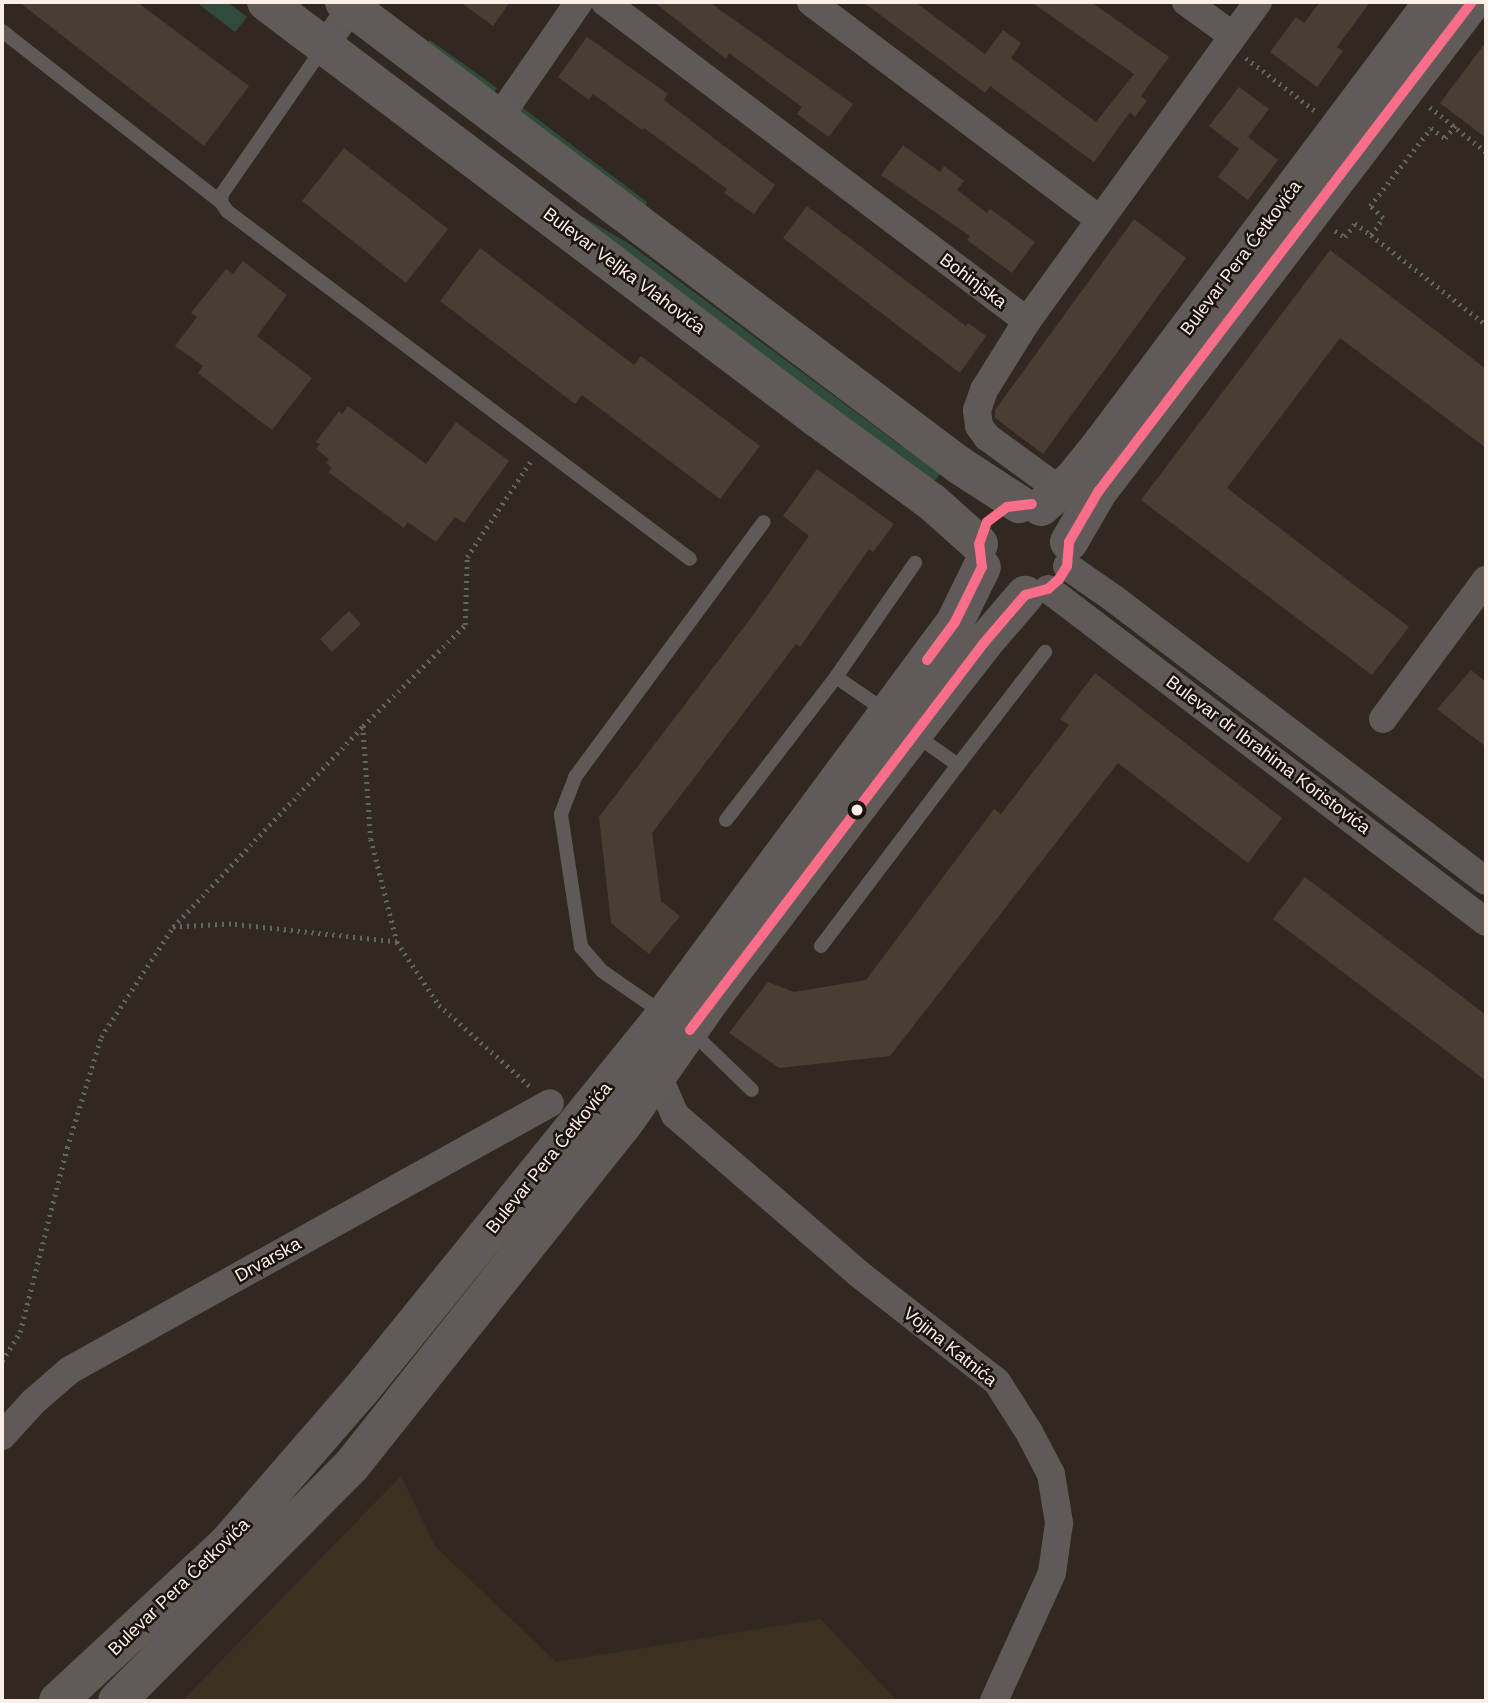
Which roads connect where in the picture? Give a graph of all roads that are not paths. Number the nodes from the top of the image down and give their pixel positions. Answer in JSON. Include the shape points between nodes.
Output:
{"nodes":[{"id":1,"x":265,"y":2,"type":"edge"},
{"id":2,"x":579,"y":2,"type":"edge"},
{"id":3,"x":605,"y":2,"type":"edge"},
{"id":4,"x":811,"y":2,"type":"edge"},
{"id":5,"x":1186,"y":2,"type":"edge"},
{"id":6,"x":1258,"y":2,"type":"edge"},
{"id":7,"x":1433,"y":2,"type":"edge"},
{"id":8,"x":1472,"y":2,"type":"edge"},
{"id":9,"x":351,"y":4,"type":"edge"},
{"id":10,"x":2,"y":31,"type":"edge"},
{"id":11,"x":1229,"y":40,"type":"junction"},
{"id":12,"x":324,"y":46,"type":"junction"},
{"id":13,"x":498,"y":120,"type":"junction"},
{"id":14,"x":221,"y":202,"type":"junction"},
{"id":15,"x":1099,"y":219,"type":"junction"},
{"id":16,"x":1027,"y":321,"type":"junction"},
{"id":17,"x":1040,"y":500,"type":"junction"},
{"id":18,"x":764,"y":523,"type":"dead end"},
{"id":19,"x":980,"y":556,"type":"junction"},
{"id":20,"x":690,"y":559,"type":"dead end"},
{"id":21,"x":915,"y":563,"type":"dead end"},
{"id":22,"x":1052,"y":573,"type":"junction"},
{"id":23,"x":1486,"y":580,"type":"edge"},
{"id":24,"x":1045,"y":652,"type":"dead end"},
{"id":25,"x":836,"y":677,"type":"junction"},
{"id":26,"x":1383,"y":719,"type":"dead end"},
{"id":27,"x":900,"y":723,"type":"junction"},
{"id":28,"x":958,"y":765,"type":"junction"},
{"id":29,"x":726,"y":820,"type":"dead end"},
{"id":30,"x":1486,"y":881,"type":"edge"},
{"id":31,"x":1486,"y":922,"type":"edge"},
{"id":32,"x":821,"y":946,"type":"dead end"},
{"id":33,"x":677,"y":1022,"type":"junction"},
{"id":34,"x":657,"y":1073,"type":"junction"},
{"id":35,"x":752,"y":1090,"type":"dead end"},
{"id":36,"x":550,"y":1103,"type":"road end"},
{"id":37,"x":2,"y":1436,"type":"edge"},
{"id":38,"x":58,"y":1701,"type":"edge"},
{"id":39,"x":117,"y":1701,"type":"edge"},
{"id":40,"x":995,"y":1701,"type":"edge"}],
"edges":[{"from":1,"to":12,"type":"main road","name":"Bulevar Veljka Vlahovića"},
{"from":2,"to":13,"type":"street"},
{"from":3,"to":16,"type":"street","name":"Bohinjska"},
{"from":4,"to":15,"type":"street"},
{"from":5,"to":11,"type":"street"},
{"from":6,"to":11,"type":"street"},
{"from":7,"to":17,"type":"main road","name":"Bulevar Pera Ćetkovića","via":[[1112,431]]},
{"from":8,"to":22,"type":"main road","name":"Bulevar Pera Ćetkovića","via":[[1098,492]]},
{"from":9,"to":12,"type":"street"},
{"from":9,"to":13,"type":"main road"},
{"from":10,"to":14,"type":"lane"},
{"from":11,"to":15,"type":"street"},
{"from":12,"to":14,"type":"lane","via":[[222,194]]},
{"from":12,"to":19,"type":"main road","name":"Bulevar Veljka Vlahovića","via":[[932,502]]},
{"from":13,"to":17,"type":"main road","via":[[959,465]]},
{"from":14,"to":20,"type":"lane","via":[[227,211]]},
{"from":15,"to":16,"type":"street"},
{"from":16,"to":17,"type":"street","via":[[984,390],[977,410],[979,426]]},
{"from":17,"to":19,"type":"main road","via":[[996,513],[982,533]]},
{"from":17,"to":22,"type":"main road","via":[[1060,521]]},
{"from":18,"to":33,"type":"lane","via":[[575,777],[561,814],[581,947],[602,971]]},
{"from":19,"to":22,"type":"main road","via":[[999,588]]},
{"from":19,"to":27,"type":"main road","name":"Bulevar Pera Ćetkovića","via":[[955,622]]},
{"from":21,"to":25,"type":"lane"},
{"from":22,"to":27,"type":"main road","name":"Bulevar Pera Ćetkovića"},
{"from":22,"to":30,"type":"street","name":"Bulevar dr Ibrahima Koristovića","via":[[1147,623]]},
{"from":22,"to":31,"type":"street","name":"Bulevar dr Ibrahima Koristovića"},
{"from":23,"to":26,"type":"street"},
{"from":24,"to":28,"type":"lane"},
{"from":25,"to":27,"type":"lane"},
{"from":25,"to":29,"type":"lane"},
{"from":27,"to":28,"type":"lane"},
{"from":27,"to":33,"type":"main road","name":"Bulevar Pera Ćetkovića"},
{"from":28,"to":32,"type":"lane"},
{"from":33,"to":34,"type":"main road","name":"Bulevar Pera Ćetkovića"},
{"from":33,"to":35,"type":"lane"},
{"from":33,"to":38,"type":"main road","name":"Bulevar Pera Ćetkovića","via":[[228,1544]]},
{"from":34,"to":39,"type":"main road","name":"Bulevar Pera Ćetkovića","via":[[622,1126],[352,1465]]},
{"from":34,"to":40,"type":"street","name":"Vojina Katnića","via":[[675,1115],[859,1274],[997,1382],[1029,1432],[1051,1474],[1059,1523],[1052,1573]]},
{"from":36,"to":37,"type":"street","name":"Drvarska","via":[[70,1370]]}]}
